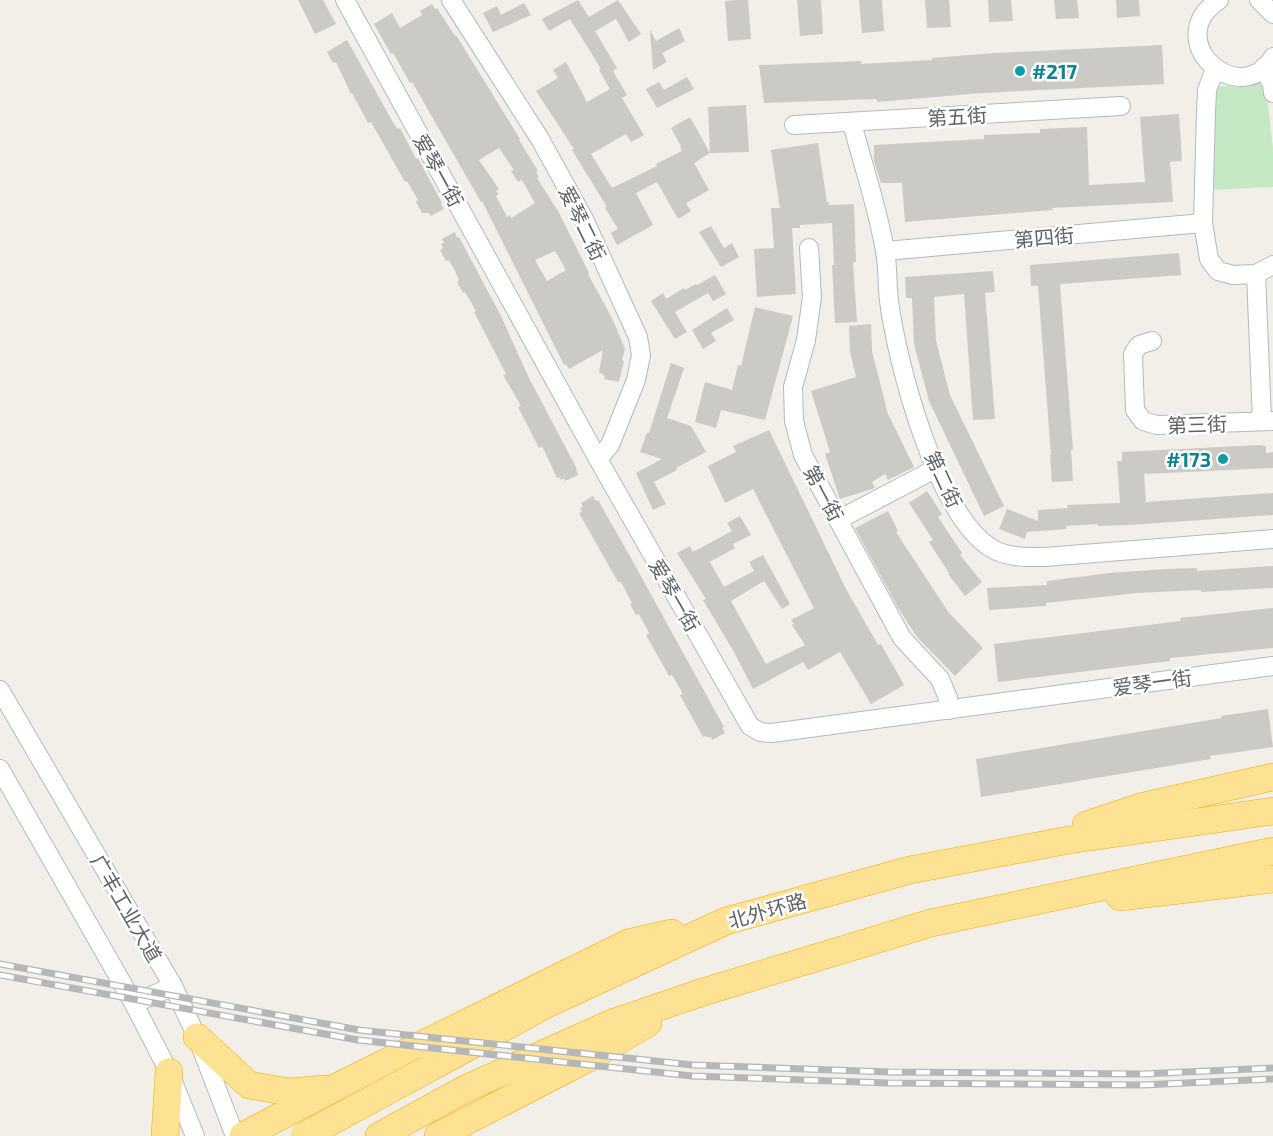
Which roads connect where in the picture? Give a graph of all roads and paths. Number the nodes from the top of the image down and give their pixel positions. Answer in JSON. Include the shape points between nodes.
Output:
{"nodes":[{"id":1,"x":345,"y":0,"type":"edge"},
{"id":2,"x":451,"y":0,"type":"edge"},
{"id":3,"x":1218,"y":0,"type":"edge"},
{"id":4,"x":1259,"y":0,"type":"edge"},
{"id":5,"x":1273,"y":14,"type":"edge"},
{"id":6,"x":1268,"y":62,"type":"edge"},
{"id":7,"x":1215,"y":69,"type":"junction"},
{"id":8,"x":1273,"y":93,"type":"edge"},
{"id":9,"x":1121,"y":106,"type":"dead end"},
{"id":10,"x":852,"y":123,"type":"junction"},
{"id":11,"x":794,"y":125,"type":"dead end"},
{"id":12,"x":1203,"y":223,"type":"junction"},
{"id":13,"x":809,"y":248,"type":"dead end"},
{"id":14,"x":885,"y":251,"type":"junction"},
{"id":15,"x":1273,"y":265,"type":"edge"},
{"id":16,"x":1256,"y":274,"type":"junction"},
{"id":17,"x":1152,"y":341,"type":"dead end"},
{"id":18,"x":1268,"y":421,"type":"edge"},
{"id":19,"x":598,"y":459,"type":"junction"},
{"id":20,"x":937,"y":468,"type":"junction"},
{"id":21,"x":838,"y":520,"type":"junction"},
{"id":22,"x":1273,"y":539,"type":"edge"},
{"id":23,"x":1273,"y":666,"type":"edge"},
{"id":24,"x":0,"y":690,"type":"edge"},
{"id":25,"x":949,"y":710,"type":"junction"},
{"id":26,"x":0,"y":769,"type":"edge"},
{"id":27,"x":1273,"y":777,"type":"edge"},
{"id":28,"x":1273,"y":811,"type":"edge"},
{"id":29,"x":1009,"y":851,"type":"junction"},
{"id":30,"x":1273,"y":851,"type":"edge"},
{"id":31,"x":1273,"y":879,"type":"edge"},
{"id":32,"x":1014,"y":905,"type":"junction"},
{"id":33,"x":726,"y":921,"type":"junction"},
{"id":34,"x":173,"y":986,"type":"junction"},
{"id":35,"x":699,"y":993,"type":"junction"},
{"id":36,"x":134,"y":1004,"type":"junction"},
{"id":37,"x":197,"y":1037,"type":"junction"},
{"id":38,"x":169,"y":1072,"type":"junction"},
{"id":39,"x":327,"y":1092,"type":"junction"},
{"id":40,"x":165,"y":1136,"type":"edge"},
{"id":41,"x":195,"y":1136,"type":"edge"},
{"id":42,"x":235,"y":1136,"type":"edge"},
{"id":43,"x":243,"y":1136,"type":"edge"},
{"id":44,"x":304,"y":1136,"type":"edge"},
{"id":45,"x":310,"y":1136,"type":"edge"},
{"id":46,"x":379,"y":1136,"type":"edge"},
{"id":47,"x":438,"y":1136,"type":"edge"}],
"edges":[{"from":1,"to":19,"type":"street","name":"爱琴一街"},
{"from":2,"to":19,"type":"street","name":"爱琴二街","via":[[540,140],[583,217],[638,338],[641,355],[636,380],[610,445]]},
{"from":3,"to":7,"type":"street","via":[[1203,15],[1198,28],[1201,53]]},
{"from":4,"to":5,"type":"street"},
{"from":6,"to":7,"type":"street","via":[[1246,76],[1232,76]]},
{"from":6,"to":8,"type":"street"},
{"from":7,"to":12,"type":"street","via":[[1207,90]]},
{"from":9,"to":10,"type":"street","name":"第五街"},
{"from":10,"to":11,"type":"street","name":"第五街"},
{"from":10,"to":14,"type":"street","name":"第二街"},
{"from":12,"to":14,"type":"street","name":"第四街"},
{"from":12,"to":16,"type":"street","via":[[1209,259],[1218,271]]},
{"from":13,"to":21,"type":"street","name":"第一街","via":[[812,297],[806,340],[793,387],[794,421],[803,455]]},
{"from":14,"to":20,"type":"street","name":"第二街","via":[[890,302],[911,405]]},
{"from":15,"to":16,"type":"street"},
{"from":16,"to":18,"type":"street"},
{"from":17,"to":18,"type":"street","name":"第三街","via":[[1139,345],[1133,354],[1135,410],[1143,421],[1157,425]]},
{"from":19,"to":25,"type":"street","name":"爱琴一街","via":[[750,726],[772,733]]},
{"from":20,"to":21,"type":"street"},
{"from":20,"to":22,"type":"street","name":"第二街","via":[[970,530],[992,549],[1015,556]]},
{"from":21,"to":25,"type":"street","name":"第一街","via":[[902,638],[940,679]]},
{"from":23,"to":25,"type":"street","name":"爱琴一街"},
{"from":24,"to":34,"type":"street","name":"广丰工业大道"},
{"from":26,"to":36,"type":"street","name":"广丰工业大道"},
{"from":27,"to":29,"type":"highway","via":[[1140,807]]},
{"from":28,"to":29,"type":"highway","name":"北外环路"},
{"from":29,"to":33,"type":"highway","name":"北外环路","via":[[910,870]]},
{"from":30,"to":32,"type":"highway"},
{"from":31,"to":32,"type":"highway"},
{"from":32,"to":35,"type":"highway","via":[[931,923]]},
{"from":33,"to":39,"type":"highway","via":[[628,943]]},
{"from":33,"to":44,"type":"highway","name":"北外环路","bridge":true,"via":[[547,1004]]},
{"from":34,"to":36,"type":"street"},
{"from":34,"to":37,"type":"street","name":"广丰工业大道"},
{"from":35,"to":46,"type":"highway","via":[[612,1023],[465,1089]]},
{"from":35,"to":47,"type":"highway","via":[[592,1056]]},
{"from":36,"to":38,"type":"street","name":"广丰工业大道"},
{"from":37,"to":39,"type":"highway","via":[[249,1085],[289,1092]]},
{"from":37,"to":42,"type":"street","name":"广丰工业大道"},
{"from":38,"to":40,"type":"highway"},
{"from":38,"to":41,"type":"street","name":"广丰工业大道"},
{"from":39,"to":43,"type":"highway"},
{"from":39,"to":45,"type":"highway","via":[[308,1130]]}]}
